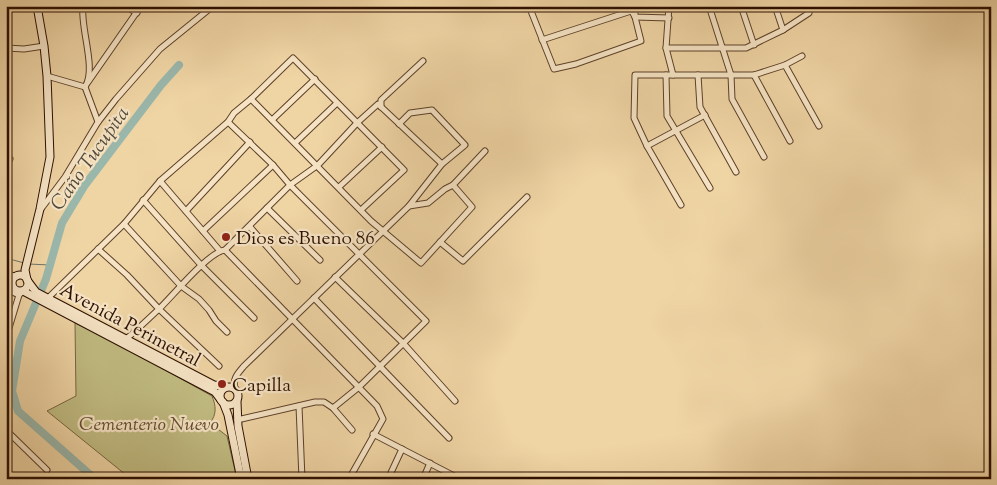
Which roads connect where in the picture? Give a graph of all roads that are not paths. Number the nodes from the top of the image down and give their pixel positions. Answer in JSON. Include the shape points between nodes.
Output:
{"nodes":[{"id":1,"x":37,"y":6,"type":"edge"},
{"id":2,"x":82,"y":6,"type":"edge"},
{"id":3,"x":126,"y":6,"type":"edge"},
{"id":4,"x":142,"y":6,"type":"edge"},
{"id":5,"x":542,"y":6,"type":"edge"},
{"id":6,"x":669,"y":6,"type":"edge"},
{"id":7,"x":708,"y":6,"type":"edge"},
{"id":8,"x":741,"y":6,"type":"edge"},
{"id":9,"x":775,"y":6,"type":"edge"},
{"id":10,"x":807,"y":6,"type":"edge"},
{"id":11,"x":209,"y":7,"type":"edge"},
{"id":12,"x":530,"y":8,"type":"edge"},
{"id":13,"x":632,"y":8,"type":"edge"},
{"id":14,"x":137,"y":13,"type":"junction"},
{"id":15,"x":635,"y":17,"type":"junction"},
{"id":16,"x":669,"y":18,"type":"junction"},
{"id":17,"x":783,"y":30,"type":"junction"},
{"id":18,"x":542,"y":40,"type":"junction"},
{"id":19,"x":754,"y":44,"type":"junction"},
{"id":20,"x":44,"y":46,"type":"junction"},
{"id":21,"x":6,"y":48,"type":"edge"},
{"id":22,"x":666,"y":48,"type":"junction"},
{"id":23,"x":723,"y":48,"type":"junction"},
{"id":24,"x":802,"y":56,"type":"dead end"},
{"id":25,"x":423,"y":61,"type":"dead end"},
{"id":26,"x":784,"y":64,"type":"junction"},
{"id":27,"x":666,"y":75,"type":"junction"},
{"id":28,"x":673,"y":75,"type":"junction"},
{"id":29,"x":698,"y":75,"type":"junction"},
{"id":30,"x":731,"y":75,"type":"junction"},
{"id":31,"x":754,"y":75,"type":"junction"},
{"id":32,"x":47,"y":76,"type":"junction"},
{"id":33,"x":315,"y":79,"type":"junction"},
{"id":34,"x":87,"y":85,"type":"junction"},
{"id":35,"x":251,"y":99,"type":"junction"},
{"id":36,"x":337,"y":103,"type":"junction"},
{"id":37,"x":381,"y":107,"type":"junction"},
{"id":38,"x":704,"y":115,"type":"junction"},
{"id":39,"x":272,"y":120,"type":"junction"},
{"id":40,"x":98,"y":122,"type":"junction"},
{"id":41,"x":228,"y":122,"type":"junction"},
{"id":42,"x":357,"y":123,"type":"junction"},
{"id":43,"x":399,"y":124,"type":"junction"},
{"id":44,"x":819,"y":126,"type":"dead end"},
{"id":45,"x":675,"y":131,"type":"junction"},
{"id":46,"x":790,"y":141,"type":"dead end"},
{"id":47,"x":250,"y":142,"type":"junction"},
{"id":48,"x":295,"y":143,"type":"junction"},
{"id":49,"x":647,"y":146,"type":"junction"},
{"id":50,"x":382,"y":147,"type":"junction"},
{"id":51,"x":486,"y":151,"type":"dead end"},
{"id":52,"x":6,"y":157,"type":"edge"},
{"id":53,"x":764,"y":157,"type":"dead end"},
{"id":54,"x":273,"y":164,"type":"junction"},
{"id":55,"x":442,"y":164,"type":"junction"},
{"id":56,"x":318,"y":165,"type":"junction"},
{"id":57,"x":6,"y":166,"type":"edge"},
{"id":58,"x":736,"y":172,"type":"dead end"},
{"id":59,"x":160,"y":181,"type":"junction"},
{"id":60,"x":290,"y":185,"type":"junction"},
{"id":61,"x":453,"y":185,"type":"junction"},
{"id":62,"x":339,"y":187,"type":"junction"},
{"id":63,"x":710,"y":188,"type":"dead end"},
{"id":64,"x":527,"y":197,"type":"dead end"},
{"id":65,"x":143,"y":200,"type":"junction"},
{"id":66,"x":681,"y":205,"type":"dead end"},
{"id":67,"x":409,"y":206,"type":"junction"},
{"id":68,"x":268,"y":208,"type":"junction"},
{"id":69,"x":40,"y":209,"type":"junction"},
{"id":70,"x":186,"y":210,"type":"junction"},
{"id":71,"x":361,"y":210,"type":"junction"},
{"id":72,"x":124,"y":224,"type":"junction"},
{"id":73,"x":250,"y":227,"type":"junction"},
{"id":74,"x":203,"y":231,"type":"junction"},
{"id":75,"x":383,"y":231,"type":"junction"},
{"id":76,"x":440,"y":242,"type":"junction"},
{"id":77,"x":98,"y":249,"type":"junction"},
{"id":78,"x":223,"y":250,"type":"junction"},
{"id":79,"x":359,"y":254,"type":"junction"},
{"id":80,"x":320,"y":260,"type":"dead end"},
{"id":81,"x":202,"y":265,"type":"junction"},
{"id":82,"x":25,"y":270,"type":"junction"},
{"id":83,"x":6,"y":273,"type":"edge"},
{"id":84,"x":17,"y":277,"type":"junction"},
{"id":85,"x":335,"y":277,"type":"junction"},
{"id":86,"x":6,"y":280,"type":"edge"},
{"id":87,"x":27,"y":280,"type":"junction"},
{"id":88,"x":297,"y":281,"type":"dead end"},
{"id":89,"x":181,"y":286,"type":"junction"},
{"id":90,"x":10,"y":287,"type":"edge"},
{"id":91,"x":21,"y":293,"type":"junction"},
{"id":92,"x":41,"y":298,"type":"junction"},
{"id":93,"x":314,"y":298,"type":"junction"},
{"id":94,"x":158,"y":309,"type":"junction"},
{"id":95,"x":254,"y":318,"type":"dead end"},
{"id":96,"x":292,"y":319,"type":"junction"},
{"id":97,"x":227,"y":332,"type":"dead end"},
{"id":98,"x":6,"y":338,"type":"edge"},
{"id":99,"x":126,"y":340,"type":"junction"},
{"id":100,"x":403,"y":343,"type":"junction"},
{"id":101,"x":380,"y":365,"type":"junction"},
{"id":102,"x":218,"y":366,"type":"dead end"},
{"id":103,"x":359,"y":387,"type":"junction"},
{"id":104,"x":226,"y":388,"type":"junction"},
{"id":105,"x":235,"y":389,"type":"junction"},
{"id":106,"x":222,"y":401,"type":"junction"},
{"id":107,"x":455,"y":401,"type":"dead end"},
{"id":108,"x":237,"y":402,"type":"junction"},
{"id":109,"x":299,"y":406,"type":"junction"},
{"id":110,"x":333,"y":408,"type":"junction"},
{"id":111,"x":237,"y":420,"type":"junction"},
{"id":112,"x":6,"y":430,"type":"edge"},
{"id":113,"x":352,"y":430,"type":"dead end"},
{"id":114,"x":373,"y":434,"type":"junction"},
{"id":115,"x":449,"y":438,"type":"dead end"},
{"id":116,"x":402,"y":449,"type":"junction"},
{"id":117,"x":430,"y":463,"type":"junction"},
{"id":118,"x":47,"y":470,"type":"dead end"},
{"id":119,"x":241,"y":479,"type":"edge"},
{"id":120,"x":248,"y":479,"type":"edge"},
{"id":121,"x":302,"y":479,"type":"edge"},
{"id":122,"x":349,"y":479,"type":"edge"},
{"id":123,"x":388,"y":479,"type":"edge"},
{"id":124,"x":423,"y":479,"type":"edge"},
{"id":125,"x":460,"y":479,"type":"edge"}],
"edges":[{"from":1,"to":20,"type":"street"},
{"from":2,"to":34,"type":"street","via":[[89,63]]},
{"from":3,"to":14,"type":"street"},
{"from":4,"to":14,"type":"street"},
{"from":5,"to":12,"type":"street"},
{"from":6,"to":16,"type":"street"},
{"from":7,"to":23,"type":"street"},
{"from":8,"to":19,"type":"street"},
{"from":9,"to":17,"type":"street"},
{"from":10,"to":17,"type":"street","via":[[809,13]]},
{"from":11,"to":40,"type":"street","via":[[160,49]]},
{"from":12,"to":18,"type":"street"},
{"from":13,"to":15,"type":"street"},
{"from":13,"to":18,"type":"street"},
{"from":14,"to":34,"type":"street"},
{"from":15,"to":16,"type":"street"},
{"from":15,"to":18,"type":"street","via":[[641,41],[557,69],[554,69]]},
{"from":16,"to":22,"type":"street"},
{"from":17,"to":19,"type":"street"},
{"from":19,"to":23,"type":"street","via":[[746,48]]},
{"from":20,"to":21,"type":"street"},
{"from":20,"to":32,"type":"street"},
{"from":22,"to":23,"type":"street"},
{"from":22,"to":28,"type":"street"},
{"from":23,"to":30,"type":"street"},
{"from":24,"to":26,"type":"street"},
{"from":25,"to":37,"type":"street","via":[[381,100]]},
{"from":26,"to":31,"type":"street"},
{"from":26,"to":44,"type":"street"},
{"from":27,"to":28,"type":"street"},
{"from":27,"to":45,"type":"street","via":[[667,116]]},
{"from":27,"to":49,"type":"street","via":[[635,75],[634,118]]},
{"from":28,"to":29,"type":"street"},
{"from":29,"to":30,"type":"street"},
{"from":29,"to":38,"type":"street","via":[[698,101]]},
{"from":30,"to":31,"type":"street"},
{"from":30,"to":53,"type":"street","via":[[732,99]]},
{"from":31,"to":46,"type":"street"},
{"from":32,"to":34,"type":"street"},
{"from":32,"to":69,"type":"street","via":[[50,157]]},
{"from":33,"to":35,"type":"street","via":[[293,58]]},
{"from":33,"to":36,"type":"street"},
{"from":33,"to":39,"type":"street"},
{"from":34,"to":40,"type":"street"},
{"from":35,"to":39,"type":"street"},
{"from":35,"to":41,"type":"street"},
{"from":36,"to":42,"type":"street"},
{"from":36,"to":48,"type":"street"},
{"from":37,"to":42,"type":"street","via":[[378,104]]},
{"from":37,"to":43,"type":"street"},
{"from":38,"to":45,"type":"street"},
{"from":38,"to":58,"type":"street"},
{"from":39,"to":48,"type":"street"},
{"from":40,"to":69,"type":"street","via":[[65,177]]},
{"from":41,"to":47,"type":"street"},
{"from":41,"to":59,"type":"street"},
{"from":42,"to":50,"type":"street"},
{"from":42,"to":56,"type":"street"},
{"from":43,"to":55,"type":"street"},
{"from":43,"to":55,"type":"street","via":[[410,112],[432,110],[465,146]]},
{"from":45,"to":49,"type":"street"},
{"from":45,"to":63,"type":"street"},
{"from":47,"to":54,"type":"street"},
{"from":47,"to":70,"type":"street"},
{"from":48,"to":56,"type":"street"},
{"from":49,"to":66,"type":"street"},
{"from":50,"to":62,"type":"street"},
{"from":50,"to":71,"type":"street","via":[[404,170]]},
{"from":51,"to":61,"type":"street"},
{"from":52,"to":57,"type":"street","via":[[10,158]]},
{"from":54,"to":60,"type":"street"},
{"from":54,"to":74,"type":"street"},
{"from":55,"to":67,"type":"street"},
{"from":56,"to":60,"type":"street"},
{"from":56,"to":62,"type":"street"},
{"from":59,"to":65,"type":"street"},
{"from":59,"to":70,"type":"street"},
{"from":60,"to":68,"type":"street"},
{"from":60,"to":79,"type":"street"},
{"from":61,"to":67,"type":"street","via":[[428,203]]},
{"from":61,"to":76,"type":"street","via":[[472,207]]},
{"from":62,"to":71,"type":"street"},
{"from":64,"to":76,"type":"street","via":[[463,262]]},
{"from":65,"to":72,"type":"street"},
{"from":65,"to":81,"type":"street"},
{"from":67,"to":75,"type":"street"},
{"from":68,"to":73,"type":"street"},
{"from":68,"to":80,"type":"street"},
{"from":69,"to":82,"type":"street"},
{"from":70,"to":74,"type":"street"},
{"from":71,"to":75,"type":"street"},
{"from":72,"to":77,"type":"street"},
{"from":72,"to":89,"type":"street"},
{"from":73,"to":78,"type":"street"},
{"from":73,"to":88,"type":"street"},
{"from":74,"to":78,"type":"street"},
{"from":75,"to":76,"type":"street","via":[[421,263]]},
{"from":75,"to":79,"type":"street"},
{"from":77,"to":92,"type":"street"},
{"from":77,"to":94,"type":"street","via":[[128,275]]},
{"from":78,"to":81,"type":"street"},
{"from":78,"to":96,"type":"street"},
{"from":79,"to":85,"type":"street"},
{"from":79,"to":100,"type":"street","via":[[426,321]]},
{"from":81,"to":89,"type":"street"},
{"from":81,"to":95,"type":"street"},
{"from":82,"to":84,"type":"street"},
{"from":82,"to":87,"type":"street"},
{"from":83,"to":84,"type":"street"},
{"from":84,"to":87,"type":"street"},
{"from":84,"to":90,"type":"street"},
{"from":85,"to":93,"type":"street"},
{"from":85,"to":100,"type":"street"},
{"from":86,"to":90,"type":"street"},
{"from":87,"to":91,"type":"street","via":[[27,287]]},
{"from":87,"to":92,"type":"street","name":"Avenida Perimetral"},
{"from":89,"to":94,"type":"street"},
{"from":89,"to":97,"type":"street","via":[[199,299]]},
{"from":90,"to":91,"type":"street"},
{"from":91,"to":92,"type":"street","name":"Avenida Perimetral"},
{"from":91,"to":98,"type":"street"},
{"from":92,"to":99,"type":"street","name":"Avenida Perimetral"},
{"from":92,"to":106,"type":"street","name":"Avenida Perimetral","via":[[215,392]]},
{"from":93,"to":96,"type":"street"},
{"from":93,"to":101,"type":"street"},
{"from":94,"to":99,"type":"street"},
{"from":94,"to":102,"type":"street"},
{"from":96,"to":103,"type":"street"},
{"from":96,"to":105,"type":"street","via":[[238,373]]},
{"from":99,"to":104,"type":"street","name":"Avenida Perimetral"},
{"from":100,"to":101,"type":"street"},
{"from":100,"to":107,"type":"street"},
{"from":101,"to":103,"type":"street"},
{"from":101,"to":115,"type":"street"},
{"from":103,"to":110,"type":"street"},
{"from":103,"to":114,"type":"street","via":[[377,406],[383,419]]},
{"from":104,"to":105,"type":"street"},
{"from":104,"to":106,"type":"street","via":[[221,392]]},
{"from":105,"to":108,"type":"street"},
{"from":106,"to":108,"type":"street","via":[[229,405]]},
{"from":106,"to":119,"type":"street"},
{"from":108,"to":111,"type":"street"},
{"from":109,"to":110,"type":"street","via":[[324,402]]},
{"from":109,"to":111,"type":"street"},
{"from":109,"to":121,"type":"street"},
{"from":110,"to":113,"type":"street"},
{"from":111,"to":120,"type":"street"},
{"from":112,"to":118,"type":"street"},
{"from":114,"to":116,"type":"street"},
{"from":114,"to":122,"type":"street"},
{"from":116,"to":117,"type":"street"},
{"from":116,"to":123,"type":"street"},
{"from":117,"to":124,"type":"street"},
{"from":117,"to":125,"type":"street"}]}
